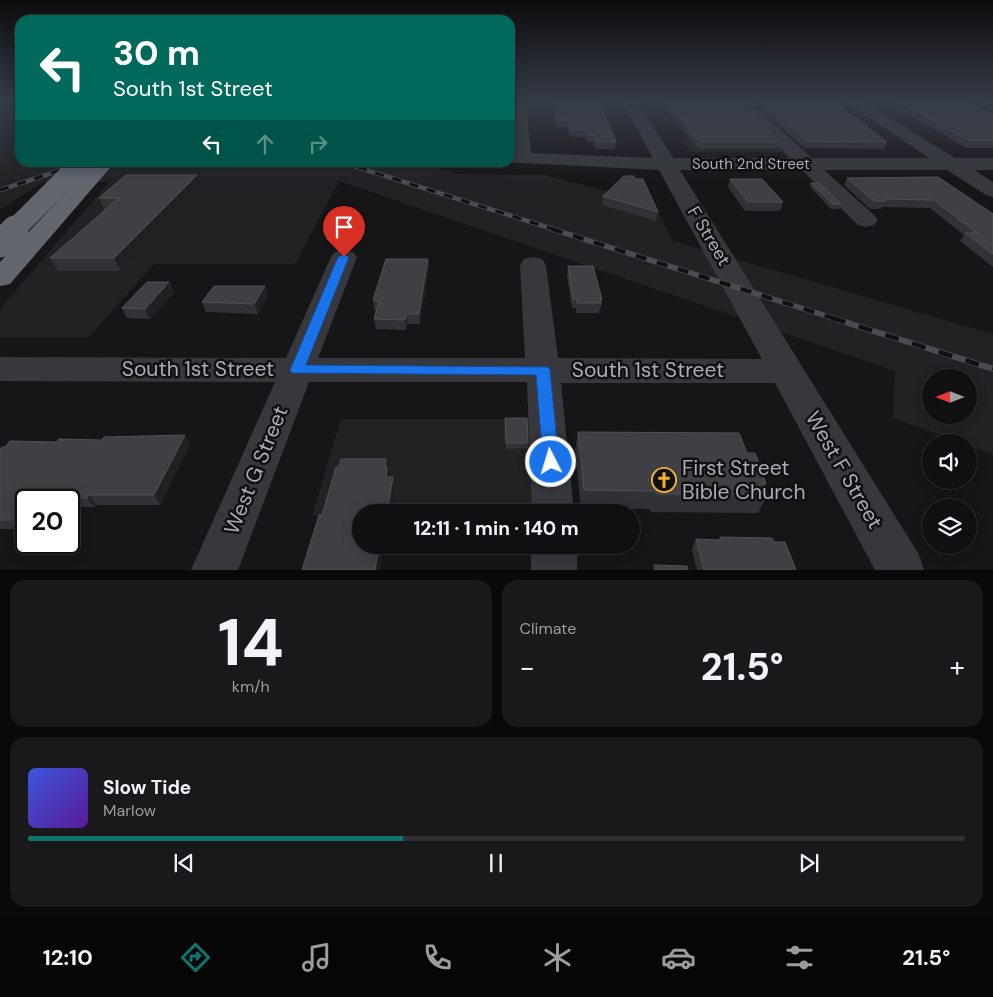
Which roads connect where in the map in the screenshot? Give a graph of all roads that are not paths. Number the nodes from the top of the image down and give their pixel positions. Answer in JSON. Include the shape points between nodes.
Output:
{"nodes":[{"id":1,"x":517,"y":129,"type":"edge"},
{"id":2,"x":646,"y":129,"type":"edge"},
{"id":3,"x":769,"y":129,"type":"edge"},
{"id":4,"x":896,"y":129,"type":"edge"},
{"id":5,"x":516,"y":159,"type":"edge"},
{"id":6,"x":666,"y":164,"type":"junction"},
{"id":7,"x":807,"y":164,"type":"junction"},
{"id":8,"x":951,"y":164,"type":"junction"},
{"id":9,"x":993,"y":164,"type":"edge"},
{"id":10,"x":77,"y":167,"type":"edge"},
{"id":11,"x":101,"y":167,"type":"edge"},
{"id":12,"x":993,"y":191,"type":"edge"},
{"id":13,"x":866,"y":220,"type":"dead end"},
{"id":14,"x":0,"y":244,"type":"edge"},
{"id":15,"x":344,"y":257,"type":"dead end"},
{"id":16,"x":532,"y":265,"type":"dead end"},
{"id":17,"x":0,"y":278,"type":"edge"},
{"id":18,"x":0,"y":369,"type":"edge"},
{"id":19,"x":297,"y":370,"type":"junction"},
{"id":20,"x":543,"y":370,"type":"junction"},
{"id":21,"x":786,"y":371,"type":"junction"},
{"id":22,"x":553,"y":504,"type":"edge"},
{"id":23,"x":554,"y":554,"type":"edge"},
{"id":24,"x":214,"y":570,"type":"edge"},
{"id":25,"x":554,"y":570,"type":"edge"},
{"id":26,"x":902,"y":570,"type":"edge"}],
"edges":[{"from":1,"to":5,"type":"street"},
{"from":2,"to":6,"type":"street","name":"F Street"},
{"from":3,"to":7,"type":"street"},
{"from":4,"to":8,"type":"street"},
{"from":5,"to":6,"type":"street","name":"South 2nd Street"},
{"from":6,"to":7,"type":"street","name":"South 2nd Street"},
{"from":6,"to":21,"type":"street","name":"F Street"},
{"from":7,"to":8,"type":"street","name":"South 2nd Street"},
{"from":7,"to":13,"type":"street"},
{"from":8,"to":9,"type":"street","name":"South 2nd Street"},
{"from":8,"to":12,"type":"street"},
{"from":10,"to":14,"type":"highway","bridge":true},
{"from":11,"to":17,"type":"highway"},
{"from":15,"to":19,"type":"street","name":"West G Street"},
{"from":16,"to":20,"type":"street"},
{"from":18,"to":19,"type":"street","name":"South 1st Street"},
{"from":19,"to":20,"type":"street","name":"South 1st Street"},
{"from":19,"to":24,"type":"street","name":"West G Street"},
{"from":20,"to":21,"type":"street","name":"South 1st Street"},
{"from":20,"to":22,"type":"street"},
{"from":21,"to":26,"type":"street","name":"West F Street"},
{"from":23,"to":25,"type":"street"}]}
